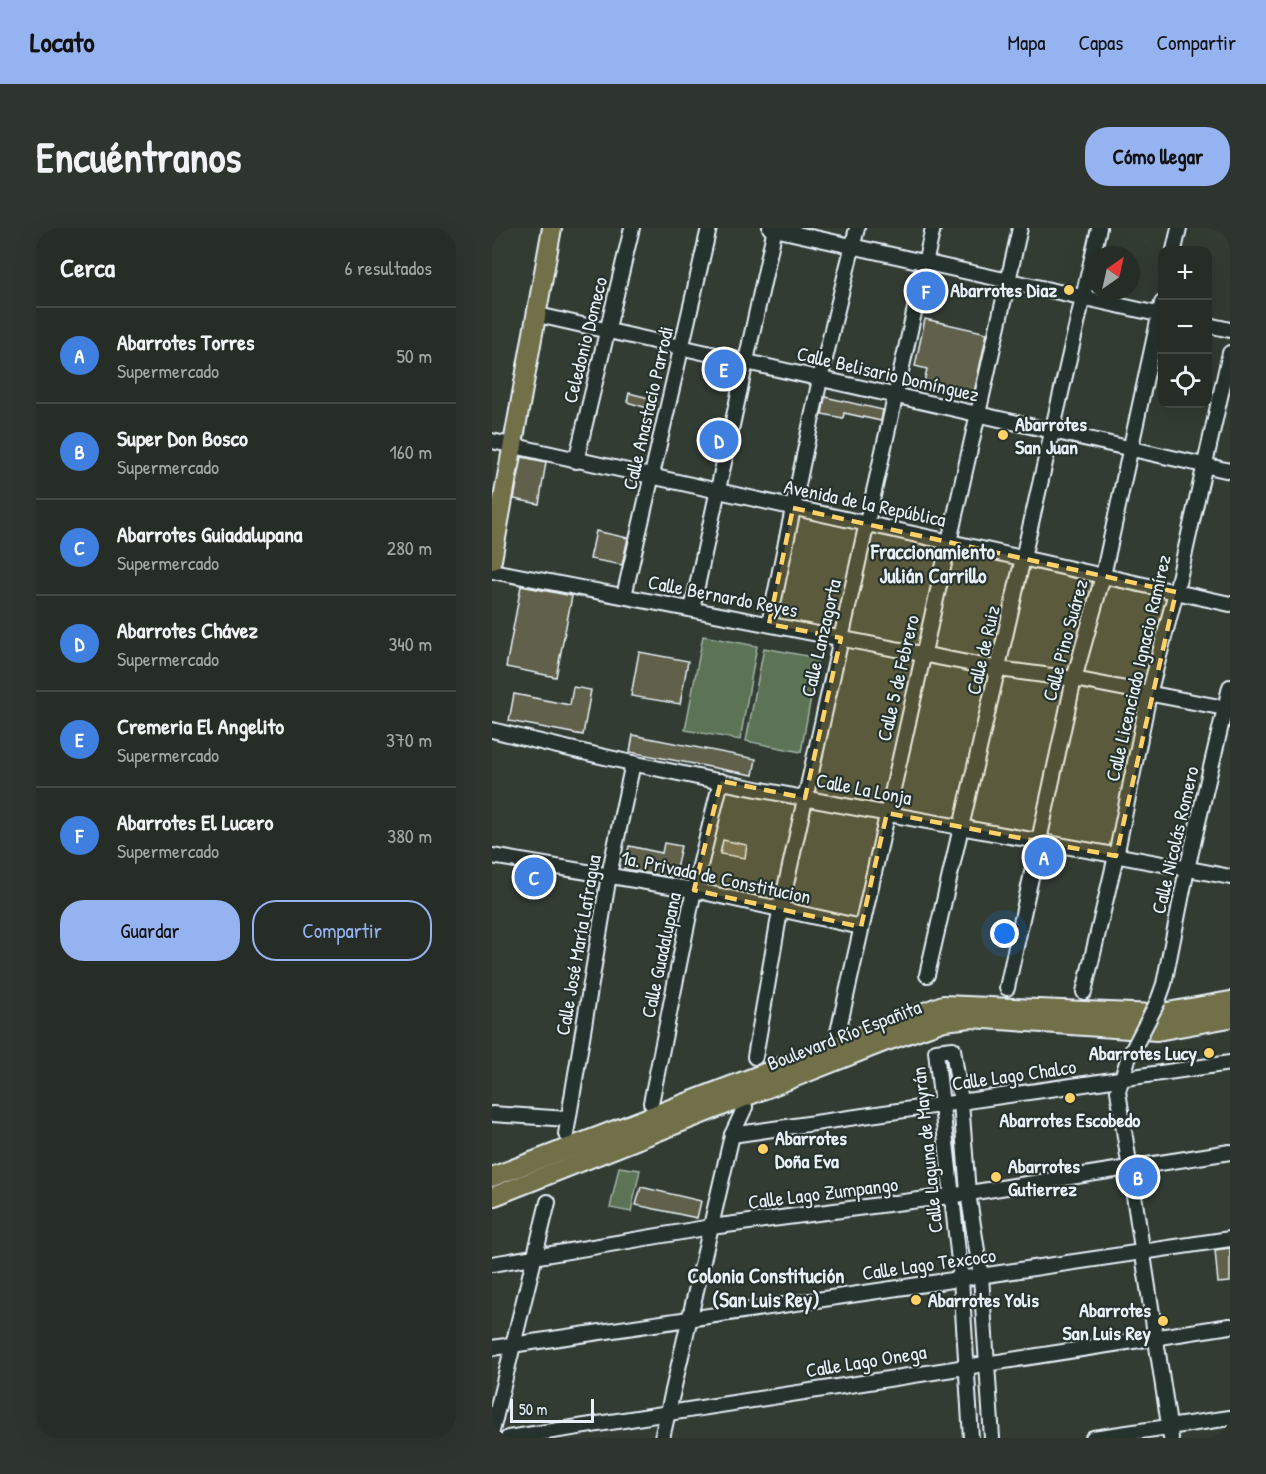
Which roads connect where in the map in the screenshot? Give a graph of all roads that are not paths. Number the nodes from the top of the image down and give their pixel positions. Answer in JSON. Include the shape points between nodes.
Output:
{"nodes":[{"id":1,"x":552,"y":228,"type":"edge"},
{"id":2,"x":632,"y":228,"type":"edge"},
{"id":3,"x":709,"y":228,"type":"edge"},
{"id":4,"x":773,"y":228,"type":"edge"},
{"id":5,"x":857,"y":228,"type":"edge"},
{"id":6,"x":933,"y":228,"type":"edge"},
{"id":7,"x":1020,"y":228,"type":"edge"},
{"id":8,"x":1099,"y":228,"type":"edge"},
{"id":9,"x":1179,"y":228,"type":"edge"},
{"id":10,"x":1175,"y":246,"type":"edge"},
{"id":11,"x":853,"y":247,"type":"junction"},
{"id":12,"x":925,"y":262,"type":"junction"},
{"id":13,"x":1008,"y":281,"type":"junction"},
{"id":14,"x":1083,"y":297,"type":"junction"},
{"id":15,"x":1158,"y":310,"type":"edge"},
{"id":16,"x":538,"y":315,"type":"junction"},
{"id":17,"x":1212,"y":326,"type":"edge"},
{"id":18,"x":1158,"y":328,"type":"edge"},
{"id":19,"x":1230,"y":330,"type":"edge"},
{"id":20,"x":608,"y":331,"type":"junction"},
{"id":21,"x":681,"y":347,"type":"junction"},
{"id":22,"x":1230,"y":353,"type":"edge"},
{"id":23,"x":746,"y":362,"type":"junction"},
{"id":24,"x":820,"y":379,"type":"junction"},
{"id":25,"x":896,"y":396,"type":"junction"},
{"id":26,"x":978,"y":414,"type":"junction"},
{"id":27,"x":1053,"y":431,"type":"junction"},
{"id":28,"x":492,"y":441,"type":"edge"},
{"id":29,"x":513,"y":446,"type":"junction"},
{"id":30,"x":1130,"y":449,"type":"junction"},
{"id":31,"x":576,"y":461,"type":"junction"},
{"id":32,"x":1205,"y":465,"type":"junction"},
{"id":33,"x":1230,"y":471,"type":"edge"},
{"id":34,"x":652,"y":477,"type":"junction"},
{"id":35,"x":716,"y":491,"type":"junction"},
{"id":36,"x":793,"y":508,"type":"junction"},
{"id":37,"x":867,"y":524,"type":"junction"},
{"id":38,"x":949,"y":542,"type":"junction"},
{"id":39,"x":1024,"y":558,"type":"junction"},
{"id":40,"x":492,"y":560,"type":"edge"},
{"id":41,"x":492,"y":571,"type":"edge"},
{"id":42,"x":1102,"y":576,"type":"junction"},
{"id":43,"x":1176,"y":592,"type":"junction"},
{"id":44,"x":624,"y":596,"type":"junction"},
{"id":45,"x":1230,"y":604,"type":"edge"},
{"id":46,"x":692,"y":609,"type":"junction"},
{"id":47,"x":769,"y":624,"type":"junction"},
{"id":48,"x":841,"y":638,"type":"junction"},
{"id":49,"x":923,"y":654,"type":"junction"},
{"id":50,"x":999,"y":669,"type":"junction"},
{"id":51,"x":1074,"y":679,"type":"junction"},
{"id":52,"x":1230,"y":687,"type":"edge"},
{"id":53,"x":1149,"y":694,"type":"junction"},
{"id":54,"x":1228,"y":709,"type":"edge"},
{"id":55,"x":492,"y":730,"type":"edge"},
{"id":56,"x":633,"y":763,"type":"junction"},
{"id":57,"x":721,"y":781,"type":"junction"},
{"id":58,"x":806,"y":798,"type":"junction"},
{"id":59,"x":887,"y":813,"type":"junction"},
{"id":60,"x":962,"y":827,"type":"junction"},
{"id":61,"x":1038,"y":842,"type":"junction"},
{"id":62,"x":492,"y":856,"type":"edge"},
{"id":63,"x":1116,"y":856,"type":"junction"},
{"id":64,"x":1188,"y":869,"type":"junction"},
{"id":65,"x":609,"y":874,"type":"junction"},
{"id":66,"x":1230,"y":877,"type":"edge"},
{"id":67,"x":694,"y":890,"type":"junction"},
{"id":68,"x":780,"y":911,"type":"junction"},
{"id":69,"x":861,"y":927,"type":"junction"},
{"id":70,"x":927,"y":975,"type":"dead end"},
{"id":71,"x":1007,"y":988,"type":"dead end"},
{"id":72,"x":1084,"y":992,"type":"dead end"},
{"id":73,"x":1230,"y":1001,"type":"edge"},
{"id":74,"x":1230,"y":1018,"type":"edge"},
{"id":75,"x":838,"y":1032,"type":"dead end"},
{"id":76,"x":755,"y":1057,"type":"dead end"},
{"id":77,"x":1230,"y":1063,"type":"edge"},
{"id":78,"x":1120,"y":1081,"type":"junction"},
{"id":79,"x":961,"y":1102,"type":"junction"},
{"id":80,"x":651,"y":1103,"type":"dead end"},
{"id":81,"x":944,"y":1105,"type":"junction"},
{"id":82,"x":745,"y":1107,"type":"dead end"},
{"id":83,"x":492,"y":1114,"type":"edge"},
{"id":84,"x":568,"y":1119,"type":"junction"},
{"id":85,"x":566,"y":1134,"type":"dead end"},
{"id":86,"x":732,"y":1135,"type":"junction"},
{"id":87,"x":1230,"y":1152,"type":"edge"},
{"id":88,"x":1130,"y":1169,"type":"junction"},
{"id":89,"x":492,"y":1177,"type":"edge"},
{"id":90,"x":968,"y":1193,"type":"junction"},
{"id":91,"x":950,"y":1196,"type":"junction"},
{"id":92,"x":492,"y":1197,"type":"edge"},
{"id":93,"x":548,"y":1202,"type":"dead end"},
{"id":94,"x":711,"y":1227,"type":"junction"},
{"id":95,"x":1230,"y":1239,"type":"edge"},
{"id":96,"x":1143,"y":1252,"type":"junction"},
{"id":97,"x":536,"y":1258,"type":"junction"},
{"id":98,"x":492,"y":1264,"type":"edge"},
{"id":99,"x":981,"y":1276,"type":"junction"},
{"id":100,"x":961,"y":1279,"type":"junction"},
{"id":101,"x":688,"y":1319,"type":"junction"},
{"id":102,"x":1230,"y":1326,"type":"edge"},
{"id":103,"x":1155,"y":1337,"type":"junction"},
{"id":104,"x":512,"y":1346,"type":"junction"},
{"id":105,"x":492,"y":1348,"type":"edge"},
{"id":106,"x":986,"y":1362,"type":"junction"},
{"id":107,"x":966,"y":1365,"type":"junction"},
{"id":108,"x":668,"y":1413,"type":"junction"},
{"id":109,"x":1230,"y":1418,"type":"edge"},
{"id":110,"x":492,"y":1431,"type":"edge"},
{"id":111,"x":1170,"y":1432,"type":"edge"},
{"id":112,"x":508,"y":1438,"type":"edge"},
{"id":113,"x":662,"y":1438,"type":"edge"},
{"id":114,"x":970,"y":1438,"type":"edge"},
{"id":115,"x":993,"y":1438,"type":"edge"},
{"id":116,"x":1093,"y":1438,"type":"edge"}],
"edges":[{"from":1,"to":16,"type":"main road"},
{"from":2,"to":20,"type":"street","name":"Celedonio Domeco"},
{"from":3,"to":21,"type":"street","name":"Calle Anastacio Parrodi"},
{"from":4,"to":11,"type":"street"},
{"from":4,"to":23,"type":"street"},
{"from":5,"to":11,"type":"street"},
{"from":6,"to":12,"type":"street","name":"Calle Lanzagorta"},
{"from":7,"to":13,"type":"street","name":"Calle 5 de Febrero"},
{"from":8,"to":14,"type":"street","name":"Calle de Ruiz"},
{"from":9,"to":10,"type":"street"},
{"from":11,"to":12,"type":"street"},
{"from":11,"to":24,"type":"street"},
{"from":12,"to":13,"type":"street"},
{"from":12,"to":25,"type":"street","name":"Calle Lanzagorta"},
{"from":13,"to":14,"type":"street"},
{"from":13,"to":26,"type":"street","name":"Calle 5 de Febrero"},
{"from":14,"to":15,"type":"street"},
{"from":14,"to":27,"type":"street","name":"Calle de Ruiz"},
{"from":16,"to":20,"type":"street","name":"Calle Belisario Domínguez"},
{"from":16,"to":29,"type":"main road"},
{"from":17,"to":19,"type":"street"},
{"from":18,"to":30,"type":"street","name":"Calle Pino Suárez"},
{"from":20,"to":21,"type":"street","name":"Calle Belisario Domínguez"},
{"from":20,"to":31,"type":"street","name":"Celedonio Domeco"},
{"from":21,"to":23,"type":"street","name":"Calle Belisario Domínguez"},
{"from":21,"to":34,"type":"street","name":"Calle Anastacio Parrodi"},
{"from":22,"to":32,"type":"street","name":"Calle Licenciado Ignacio Ramírez"},
{"from":23,"to":24,"type":"street","name":"Calle Belisario Domínguez"},
{"from":23,"to":35,"type":"street"},
{"from":24,"to":25,"type":"street","name":"Calle Belisario Domínguez"},
{"from":24,"to":36,"type":"street"},
{"from":25,"to":26,"type":"street","name":"Calle Belisario Domínguez"},
{"from":25,"to":37,"type":"street","name":"Calle Lanzagorta"},
{"from":26,"to":27,"type":"street","name":"Calle Belisario Domínguez"},
{"from":26,"to":38,"type":"street","name":"Calle 5 de Febrero"},
{"from":27,"to":30,"type":"street","name":"Calle Belisario Domínguez"},
{"from":27,"to":39,"type":"street","name":"Calle de Ruiz"},
{"from":28,"to":29,"type":"street","name":"Avenida de la República"},
{"from":29,"to":31,"type":"street","name":"Avenida de la República"},
{"from":29,"to":40,"type":"main road"},
{"from":30,"to":32,"type":"street","name":"Calle Belisario Domínguez"},
{"from":30,"to":42,"type":"street","name":"Calle Pino Suárez"},
{"from":31,"to":34,"type":"street","name":"Avenida de la República"},
{"from":32,"to":33,"type":"street","name":"Calle Belisario Domínguez"},
{"from":32,"to":43,"type":"street","name":"Calle Licenciado Ignacio Ramírez"},
{"from":34,"to":35,"type":"street","name":"Avenida de la República"},
{"from":34,"to":44,"type":"street","name":"Calle Anastacio Parrodi"},
{"from":35,"to":36,"type":"street","name":"Avenida de la República"},
{"from":35,"to":46,"type":"street"},
{"from":36,"to":37,"type":"street","name":"Avenida de la República"},
{"from":36,"to":47,"type":"street"},
{"from":37,"to":38,"type":"street","name":"Avenida de la República"},
{"from":37,"to":48,"type":"street","name":"Calle Lanzagorta"},
{"from":38,"to":39,"type":"street","name":"Avenida de la República"},
{"from":38,"to":49,"type":"street","name":"Calle 5 de Febrero"},
{"from":39,"to":42,"type":"street","name":"Avenida de la República"},
{"from":39,"to":50,"type":"street","name":"Calle de Ruiz"},
{"from":41,"to":44,"type":"street","name":"Calle Bernardo Reyes"},
{"from":42,"to":43,"type":"street","name":"Avenida de la República"},
{"from":42,"to":51,"type":"street","name":"Calle Pino Suárez"},
{"from":43,"to":45,"type":"street","name":"Avenida de la República"},
{"from":43,"to":53,"type":"street","name":"Calle Licenciado Ignacio Ramírez"},
{"from":44,"to":46,"type":"street","name":"Calle Bernardo Reyes"},
{"from":46,"to":47,"type":"street","name":"Calle Bernardo Reyes"},
{"from":47,"to":48,"type":"street","name":"Calle Bernardo Reyes"},
{"from":48,"to":49,"type":"street","name":"Calle Bernardo Reyes"},
{"from":48,"to":58,"type":"street","name":"Calle Lanzagorta"},
{"from":49,"to":50,"type":"street","name":"Calle Bernardo Reyes"},
{"from":49,"to":59,"type":"street","name":"Calle 5 de Febrero"},
{"from":50,"to":51,"type":"street","name":"Calle Bernardo Reyes"},
{"from":50,"to":60,"type":"street","name":"Calle de Ruiz"},
{"from":51,"to":53,"type":"street","name":"Calle Bernardo Reyes"},
{"from":51,"to":61,"type":"street","name":"Calle Pino Suárez"},
{"from":52,"to":54,"type":"street","name":"Calle Nicolás Romero"},
{"from":53,"to":54,"type":"street","name":"Calle Bernardo Reyes"},
{"from":53,"to":63,"type":"street","name":"Calle Licenciado Ignacio Ramírez"},
{"from":54,"to":64,"type":"street","name":"Calle Nicolás Romero"},
{"from":55,"to":56,"type":"street","name":"Calle La Lonja"},
{"from":56,"to":57,"type":"street","name":"Calle La Lonja"},
{"from":56,"to":65,"type":"street","name":"Calle José María Lafragua"},
{"from":57,"to":58,"type":"street","name":"Calle La Lonja"},
{"from":57,"to":67,"type":"street","name":"Calle Guadalupana"},
{"from":58,"to":59,"type":"street","name":"Calle La Lonja"},
{"from":58,"to":68,"type":"street","name":"Calle Lanzagorta"},
{"from":59,"to":60,"type":"street","name":"Calle La Lonja"},
{"from":59,"to":69,"type":"street","name":"Calle 5 de Febrero"},
{"from":60,"to":61,"type":"street","name":"Calle La Lonja"},
{"from":60,"to":70,"type":"street","name":"Calle de Ruiz"},
{"from":61,"to":63,"type":"street","name":"Calle La Lonja"},
{"from":61,"to":71,"type":"street","name":"Calle Pino Suárez"},
{"from":62,"to":65,"type":"street","name":"1a. Privada de Constitucion"},
{"from":63,"to":64,"type":"street","name":"Calle La Lonja"},
{"from":63,"to":72,"type":"street","name":"Calle Licenciado Ignacio Ramírez"},
{"from":64,"to":66,"type":"street","name":"Calle La Lonja"},
{"from":64,"to":78,"type":"street","name":"Calle Nicolás Romero","bridge":true,"via":[[1164,984]]},
{"from":65,"to":67,"type":"street","name":"1a. Privada de Constitucion"},
{"from":65,"to":84,"type":"street","name":"Calle José María Lafragua"},
{"from":67,"to":68,"type":"street","name":"1a. Privada de Constitucion"},
{"from":67,"to":80,"type":"street","name":"Calle Guadalupana"},
{"from":68,"to":69,"type":"street","name":"1a. Privada de Constitucion"},
{"from":68,"to":76,"type":"street","name":"Calle Lanzagorta"},
{"from":69,"to":75,"type":"street","name":"Calle 5 de Febrero"},
{"from":73,"to":89,"type":"main road","name":"Boulevard Río Españita","via":[[1156,1014],[943,1005]]},
{"from":74,"to":92,"type":"main road","name":"Boulevard Río Españita","via":[[1157,1031],[971,1018],[944,1022],[884,1042]]},
{"from":77,"to":78,"type":"street","name":"Calle Lago Chalco"},
{"from":78,"to":79,"type":"street","name":"Calle Lago Chalco"},
{"from":78,"to":88,"type":"street","via":[[1118,1091]]},
{"from":79,"to":81,"type":"street","name":"Calle Lago Chalco"},
{"from":79,"to":81,"type":"street","name":"Calle Laguna de Mayrán","via":[[953,1049],[936,1051]]},
{"from":79,"to":90,"type":"street","name":"Calle Laguna de Mayrán"},
{"from":81,"to":86,"type":"street","name":"Calle Lago Chalco"},
{"from":81,"to":91,"type":"street","name":"Calle Laguna de Mayrán"},
{"from":82,"to":86,"type":"street"},
{"from":83,"to":84,"type":"street"},
{"from":84,"to":85,"type":"street","name":"Calle José María Lafragua"},
{"from":86,"to":94,"type":"street"},
{"from":87,"to":88,"type":"street","name":"Calle Lago Zumpango"},
{"from":88,"to":90,"type":"street","name":"Calle Lago Zumpango"},
{"from":88,"to":96,"type":"street"},
{"from":90,"to":91,"type":"street","name":"Calle Lago Zumpango"},
{"from":90,"to":99,"type":"street","name":"Calle Laguna de Mayrán"},
{"from":91,"to":94,"type":"street","name":"Calle Lago Zumpango"},
{"from":91,"to":100,"type":"street","name":"Calle Laguna de Mayrán"},
{"from":93,"to":97,"type":"street"},
{"from":94,"to":97,"type":"street","name":"Calle Lago Zumpango"},
{"from":94,"to":101,"type":"street"},
{"from":95,"to":96,"type":"street","name":"Calle Lago Texcoco"},
{"from":96,"to":99,"type":"street","name":"Calle Lago Texcoco"},
{"from":96,"to":103,"type":"street"},
{"from":97,"to":98,"type":"street","name":"Calle Lago Zumpango"},
{"from":97,"to":104,"type":"street"},
{"from":99,"to":100,"type":"street","name":"Calle Lago Texcoco"},
{"from":99,"to":106,"type":"street","name":"Calle Laguna de Mayrán"},
{"from":100,"to":101,"type":"street","name":"Calle Lago Texcoco"},
{"from":100,"to":107,"type":"street","name":"Calle Laguna de Mayrán"},
{"from":101,"to":104,"type":"street","name":"Calle Lago Texcoco"},
{"from":101,"to":108,"type":"street"},
{"from":102,"to":103,"type":"street","name":"Calle Lago Onega"},
{"from":103,"to":106,"type":"street","name":"Calle Lago Onega"},
{"from":103,"to":111,"type":"street"},
{"from":104,"to":105,"type":"street","name":"Calle Lago Texcoco"},
{"from":104,"to":110,"type":"street"},
{"from":106,"to":107,"type":"street","name":"Calle Lago Onega"},
{"from":106,"to":115,"type":"street","name":"Calle Laguna de Mayrán"},
{"from":107,"to":108,"type":"street","name":"Calle Lago Onega"},
{"from":107,"to":114,"type":"street","name":"Calle Laguna de Mayrán"},
{"from":108,"to":112,"type":"street","name":"Calle Lago Onega"},
{"from":108,"to":113,"type":"street"},
{"from":109,"to":111,"type":"street"},
{"from":111,"to":116,"type":"street"}]}
